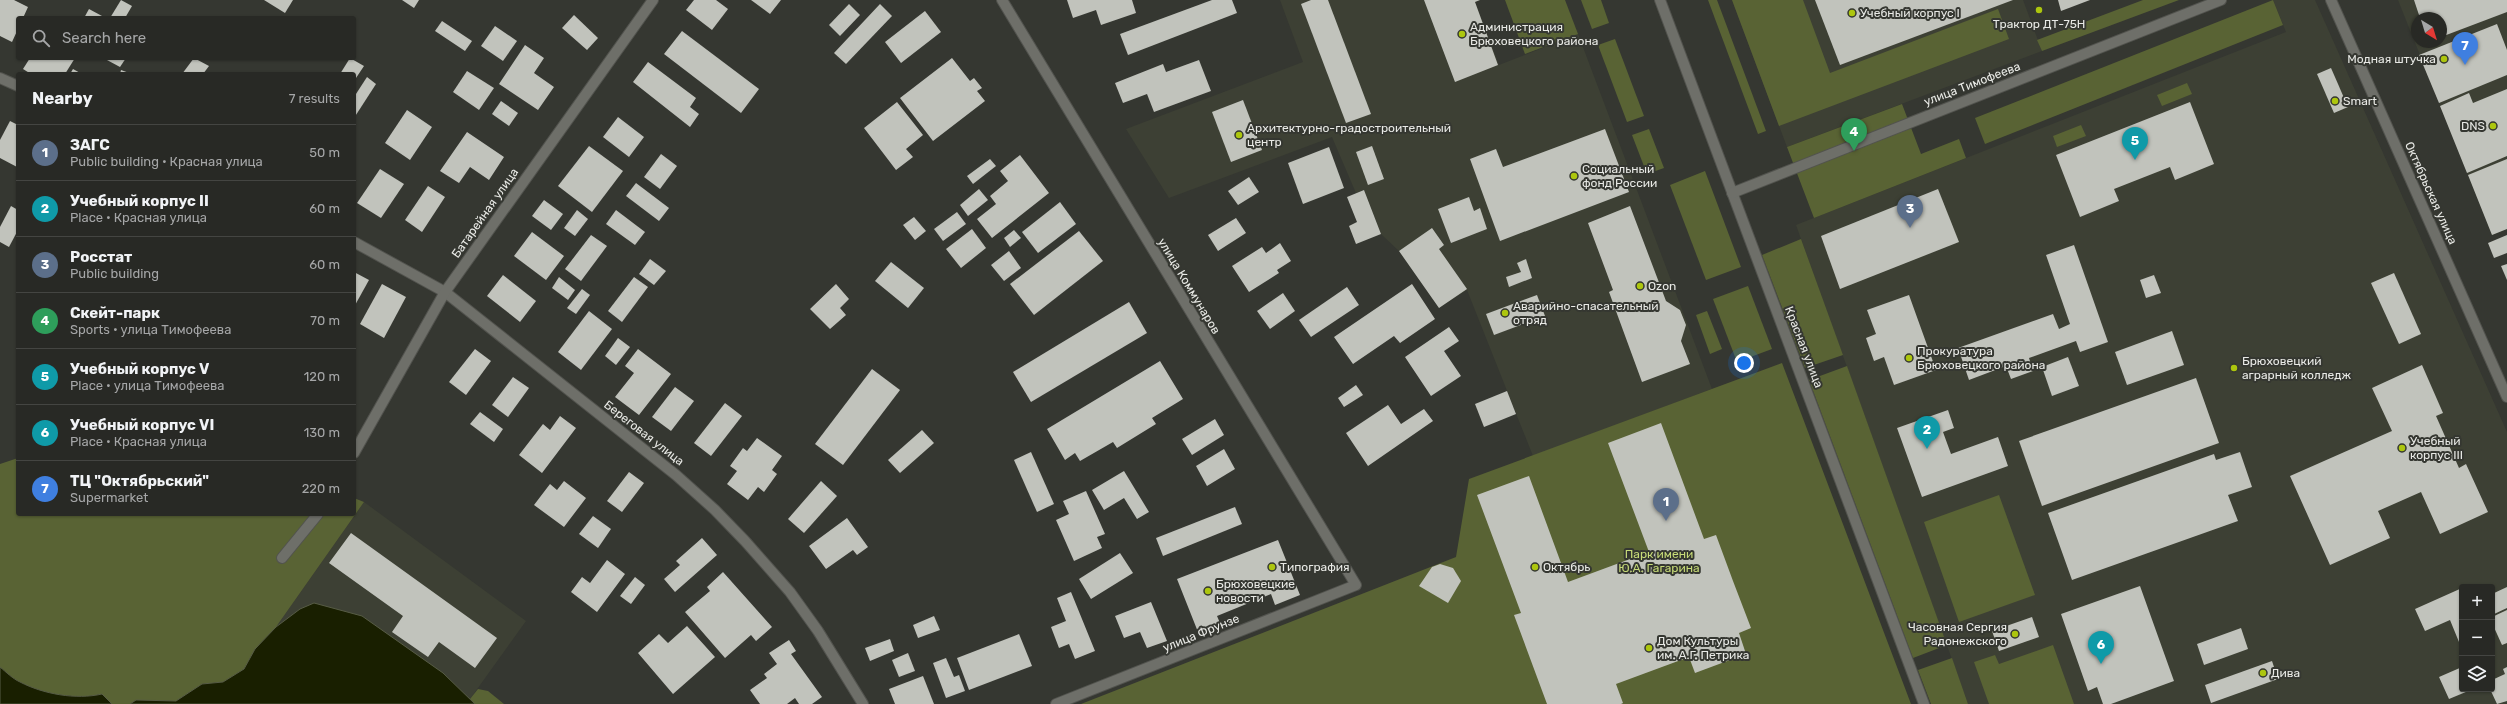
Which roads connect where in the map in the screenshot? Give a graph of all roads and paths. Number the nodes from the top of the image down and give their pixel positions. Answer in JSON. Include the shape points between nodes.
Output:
{"nodes":[{"id":1,"x":653,"y":0,"type":"edge"},
{"id":2,"x":1002,"y":0,"type":"edge"},
{"id":3,"x":1660,"y":0,"type":"edge"},
{"id":4,"x":2221,"y":0,"type":"edge"},
{"id":5,"x":2331,"y":0,"type":"edge"},
{"id":6,"x":0,"y":78,"type":"edge"},
{"id":7,"x":16,"y":85,"type":"edge"},
{"id":8,"x":1732,"y":193,"type":"junction"},
{"id":9,"x":356,"y":243,"type":"edge"},
{"id":10,"x":445,"y":292,"type":"junction"},
{"id":11,"x":2507,"y":397,"type":"edge"},
{"id":12,"x":356,"y":448,"type":"edge"},
{"id":13,"x":316,"y":516,"type":"edge"},
{"id":14,"x":282,"y":558,"type":"dead end"},
{"id":15,"x":1356,"y":585,"type":"joint"},
{"id":16,"x":863,"y":704,"type":"edge"},
{"id":17,"x":1056,"y":704,"type":"edge"},
{"id":18,"x":1924,"y":704,"type":"edge"}],
"edges":[{"from":1,"to":10,"type":"street","name":"Батарейная улица"},
{"from":2,"to":15,"type":"street","name":"улица Коммунаров"},
{"from":3,"to":8,"type":"street","name":"Красная улица"},
{"from":4,"to":8,"type":"street","name":"улица Тимофеева"},
{"from":5,"to":11,"type":"street","name":"Октябрьская улица"},
{"from":6,"to":7,"type":"street"},
{"from":8,"to":18,"type":"street","name":"Красная улица"},
{"from":9,"to":10,"type":"street","name":"Береговая улица"},
{"from":10,"to":12,"type":"street","name":"Батарейная улица"},
{"from":10,"to":16,"type":"street","name":"Береговая улица","via":[[676,475],[715,510],[790,592]]},
{"from":13,"to":14,"type":"street"},
{"from":15,"to":17,"type":"street","name":"улица Фрунзе"}]}
